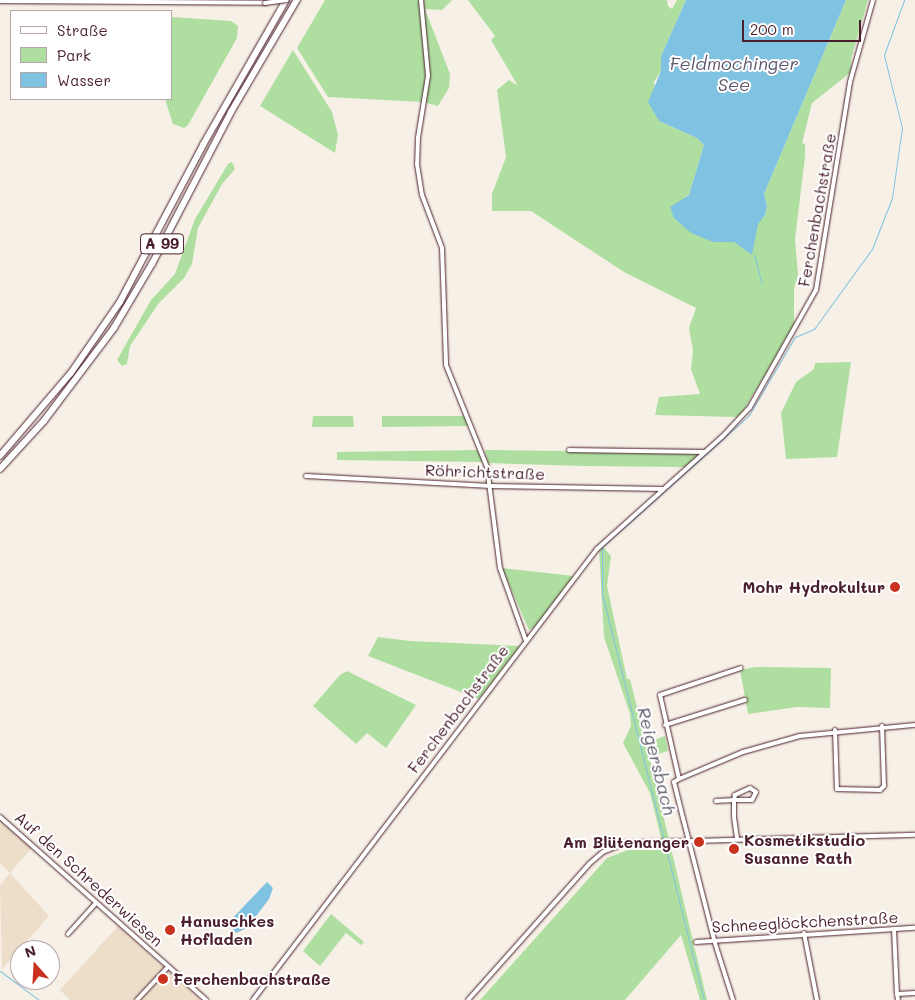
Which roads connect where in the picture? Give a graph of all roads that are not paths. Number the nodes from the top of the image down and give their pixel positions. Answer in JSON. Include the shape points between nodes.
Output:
{"nodes":[{"id":1,"x":287,"y":0,"type":"edge"},
{"id":2,"x":297,"y":0,"type":"edge"},
{"id":3,"x":421,"y":0,"type":"edge"},
{"id":4,"x":873,"y":0,"type":"edge"},
{"id":5,"x":0,"y":1,"type":"edge"},
{"id":6,"x":128,"y":2,"type":"edge"},
{"id":7,"x":569,"y":450,"type":"dead end"},
{"id":8,"x":704,"y":452,"type":"junction"},
{"id":9,"x":0,"y":456,"type":"edge"},
{"id":10,"x":0,"y":470,"type":"edge"},
{"id":11,"x":306,"y":476,"type":"dead end"},
{"id":12,"x":491,"y":486,"type":"junction"},
{"id":13,"x":663,"y":489,"type":"junction"},
{"id":14,"x":525,"y":630,"type":"junction"},
{"id":15,"x":533,"y":632,"type":"junction"},
{"id":16,"x":526,"y":641,"type":"junction"},
{"id":17,"x":741,"y":668,"type":"dead end"},
{"id":18,"x":745,"y":700,"type":"dead end"},
{"id":19,"x":665,"y":725,"type":"junction"},
{"id":20,"x":915,"y":725,"type":"edge"},
{"id":21,"x":882,"y":726,"type":"junction"},
{"id":22,"x":835,"y":730,"type":"junction"},
{"id":23,"x":678,"y":779,"type":"junction"},
{"id":24,"x":734,"y":800,"type":"junction"},
{"id":25,"x":716,"y":801,"type":"dead end"},
{"id":26,"x":0,"y":817,"type":"edge"},
{"id":27,"x":915,"y":835,"type":"edge"},
{"id":28,"x":737,"y":839,"type":"junction"},
{"id":29,"x":689,"y":841,"type":"junction"},
{"id":30,"x":96,"y":903,"type":"junction"},
{"id":31,"x":915,"y":928,"type":"edge"},
{"id":32,"x":894,"y":929,"type":"junction"},
{"id":33,"x":804,"y":933,"type":"junction"},
{"id":34,"x":68,"y":934,"type":"dead end"},
{"id":35,"x":714,"y":940,"type":"junction"},
{"id":36,"x":696,"y":942,"type":"dead end"},
{"id":37,"x":168,"y":967,"type":"junction"},
{"id":38,"x":915,"y":992,"type":"edge"},
{"id":39,"x":897,"y":994,"type":"junction"},
{"id":40,"x":137,"y":1000,"type":"edge"},
{"id":41,"x":206,"y":1000,"type":"edge"},
{"id":42,"x":253,"y":1000,"type":"edge"},
{"id":43,"x":468,"y":1000,"type":"edge"},
{"id":44,"x":734,"y":1000,"type":"edge"},
{"id":45,"x":818,"y":1000,"type":"edge"},
{"id":46,"x":898,"y":1000,"type":"edge"}],
"edges":[{"from":1,"to":6,"type":"street","bridge":true,"via":[[265,3]]},
{"from":1,"to":9,"type":"highway","number":"A 99","via":[[212,129],[112,315],[62,384]]},
{"from":2,"to":10,"type":"highway","number":"A 99","via":[[114,328],[44,421]]},
{"from":3,"to":12,"type":"street","via":[[428,76],[418,138],[419,181],[442,248],[446,365],[480,444]]},
{"from":4,"to":8,"type":"street","name":"Ferchenbachstraße","via":[[850,82],[816,290],[750,407]]},
{"from":5,"to":6,"type":"street"},
{"from":7,"to":8,"type":"street"},
{"from":8,"to":13,"type":"street","name":"Ferchenbachstraße"},
{"from":11,"to":12,"type":"street","name":"Röhrichtstraße"},
{"from":12,"to":13,"type":"street","name":"Röhrichtstraße"},
{"from":12,"to":14,"type":"street","via":[[500,568]]},
{"from":13,"to":15,"type":"street","name":"Ferchenbachstraße","via":[[597,549]]},
{"from":14,"to":15,"type":"street"},
{"from":14,"to":16,"type":"street"},
{"from":15,"to":16,"type":"street","name":"Ferchenbachstraße"},
{"from":16,"to":42,"type":"street","name":"Ferchenbachstraße"},
{"from":17,"to":19,"type":"street","via":[[664,692],[659,699]]},
{"from":18,"to":19,"type":"street"},
{"from":19,"to":23,"type":"street"},
{"from":20,"to":21,"type":"street"},
{"from":21,"to":22,"type":"street"},
{"from":21,"to":22,"type":"street","via":[[884,786],[880,790],[840,792],[837,789]]},
{"from":22,"to":23,"type":"street","via":[[766,745]]},
{"from":23,"to":29,"type":"street","via":[[674,782]]},
{"from":24,"to":24,"type":"street","via":[[737,793],[750,788],[756,792],[752,800]]},
{"from":24,"to":25,"type":"street"},
{"from":24,"to":28,"type":"street"},
{"from":26,"to":30,"type":"street","name":"Auf den Schrederwiesen"},
{"from":27,"to":28,"type":"street"},
{"from":28,"to":29,"type":"street"},
{"from":29,"to":35,"type":"street"},
{"from":29,"to":43,"type":"street","via":[[625,844],[603,852]]},
{"from":30,"to":34,"type":"street"},
{"from":30,"to":37,"type":"street","name":"Auf den Schrederwiesen"},
{"from":31,"to":32,"type":"street","name":"Schneeglöckchenstraße"},
{"from":32,"to":33,"type":"street","name":"Schneeglöckchenstraße"},
{"from":32,"to":39,"type":"street"},
{"from":33,"to":35,"type":"street","name":"Schneeglöckchenstraße"},
{"from":33,"to":45,"type":"street"},
{"from":35,"to":36,"type":"street","name":"Schneeglöckchenstraße"},
{"from":35,"to":44,"type":"street"},
{"from":37,"to":40,"type":"street"},
{"from":37,"to":41,"type":"street","name":"Auf den Schrederwiesen"},
{"from":38,"to":39,"type":"street"},
{"from":39,"to":46,"type":"street"}]}
